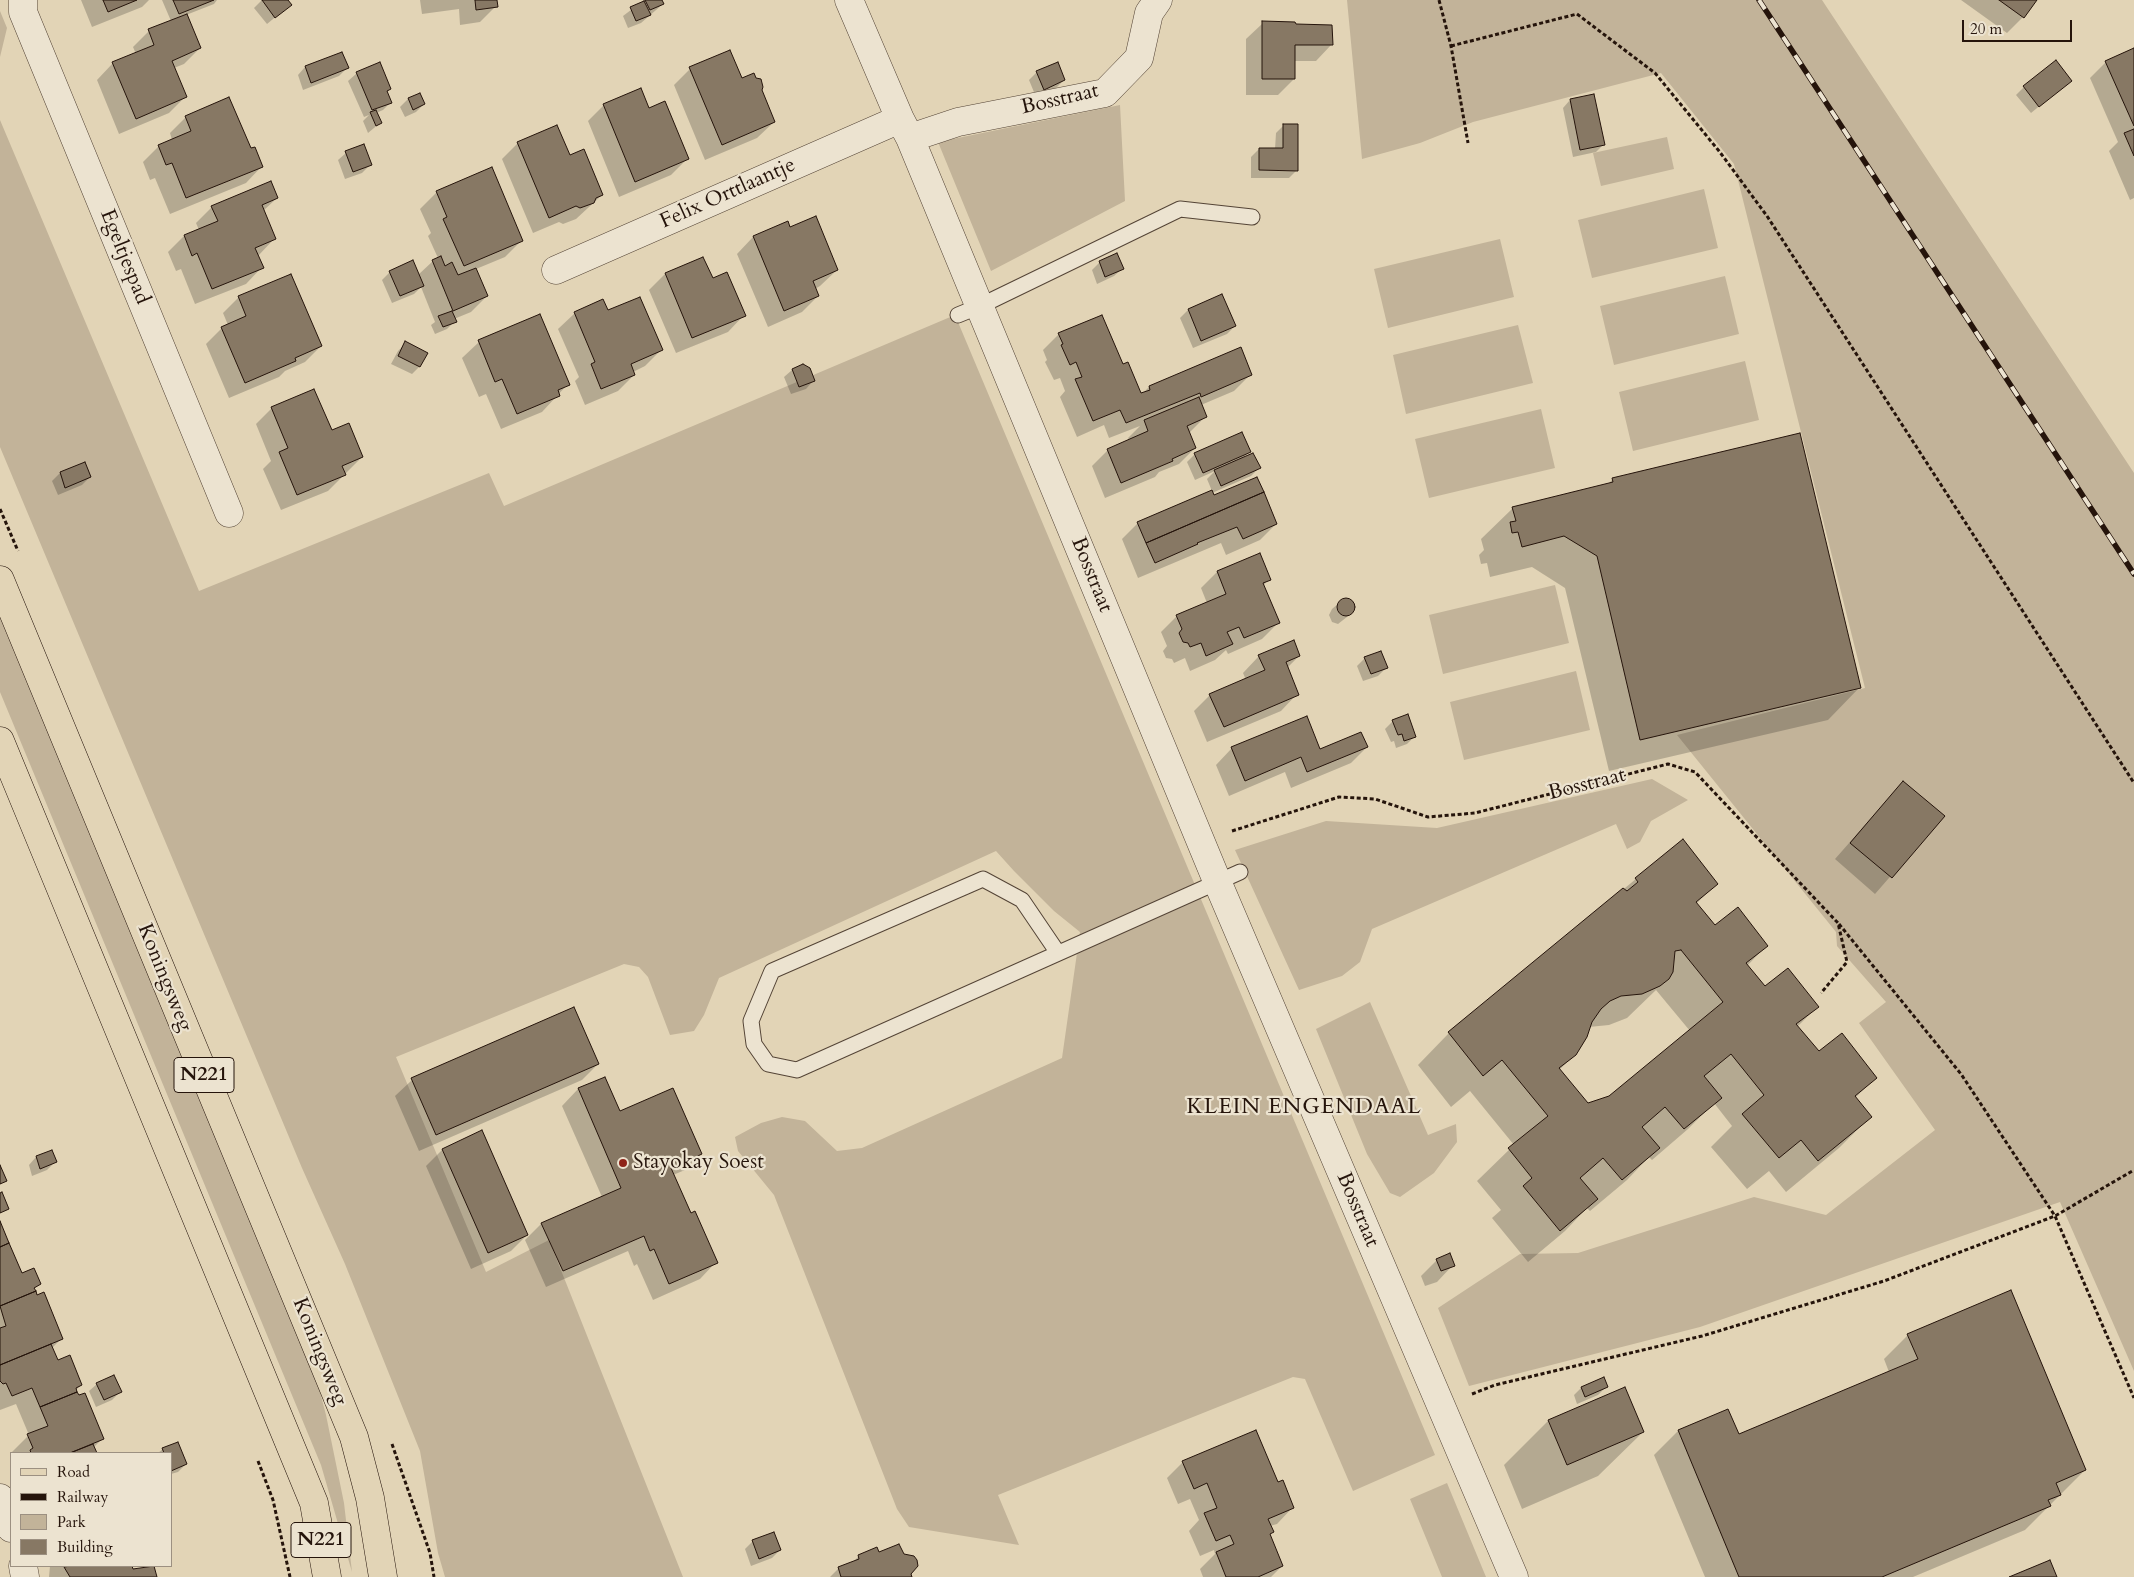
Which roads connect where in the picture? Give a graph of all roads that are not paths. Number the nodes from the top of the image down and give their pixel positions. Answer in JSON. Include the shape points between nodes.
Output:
{"nodes":[{"id":1,"x":23,"y":0,"type":"edge"},
{"id":2,"x":849,"y":0,"type":"edge"},
{"id":3,"x":1158,"y":0,"type":"edge"},
{"id":4,"x":905,"y":129,"type":"junction"},
{"id":5,"x":1252,"y":217,"type":"dead end"},
{"id":6,"x":556,"y":270,"type":"dead end"},
{"id":7,"x":969,"y":311,"type":"junction"},
{"id":8,"x":229,"y":513,"type":"dead end"},
{"id":9,"x":0,"y":580,"type":"edge"},
{"id":10,"x":0,"y":741,"type":"edge"},
{"id":11,"x":1229,"y":877,"type":"junction"},
{"id":12,"x":1058,"y":953,"type":"junction"},
{"id":13,"x":0,"y":1498,"type":"edge"},
{"id":14,"x":10,"y":1525,"type":"edge"},
{"id":15,"x":327,"y":1577,"type":"edge"},
{"id":16,"x":383,"y":1577,"type":"edge"},
{"id":17,"x":1514,"y":1577,"type":"edge"}],
"edges":[{"from":1,"to":8,"type":"street","name":"Egeltjespad","via":[[23,12]]},
{"from":2,"to":4,"type":"street","name":"Bosstraat"},
{"from":3,"to":4,"type":"street","name":"Bosstraat","via":[[1149,13],[1139,58],[1104,93],[958,122]]},
{"from":4,"to":6,"type":"street","name":"Felix Orttlaantje"},
{"from":4,"to":7,"type":"street","name":"Bosstraat"},
{"from":5,"to":7,"type":"lane","via":[[1180,209]]},
{"from":7,"to":11,"type":"street","name":"Bosstraat","via":[[1202,843]]},
{"from":9,"to":16,"type":"main road","name":"Koningsweg","number":"N221","via":[[354,1437],[370,1498]]},
{"from":10,"to":15,"type":"main road","number":"N221","via":[[314,1503]]},
{"from":11,"to":12,"type":"lane"},
{"from":11,"to":17,"type":"street","name":"Bosstraat","via":[[1442,1407]]},
{"from":12,"to":12,"type":"lane","via":[[797,1070],[768,1064],[754,1044],[751,1021],[772,971],[983,879],[1022,900]]},
{"from":13,"to":14,"type":"street"}]}
